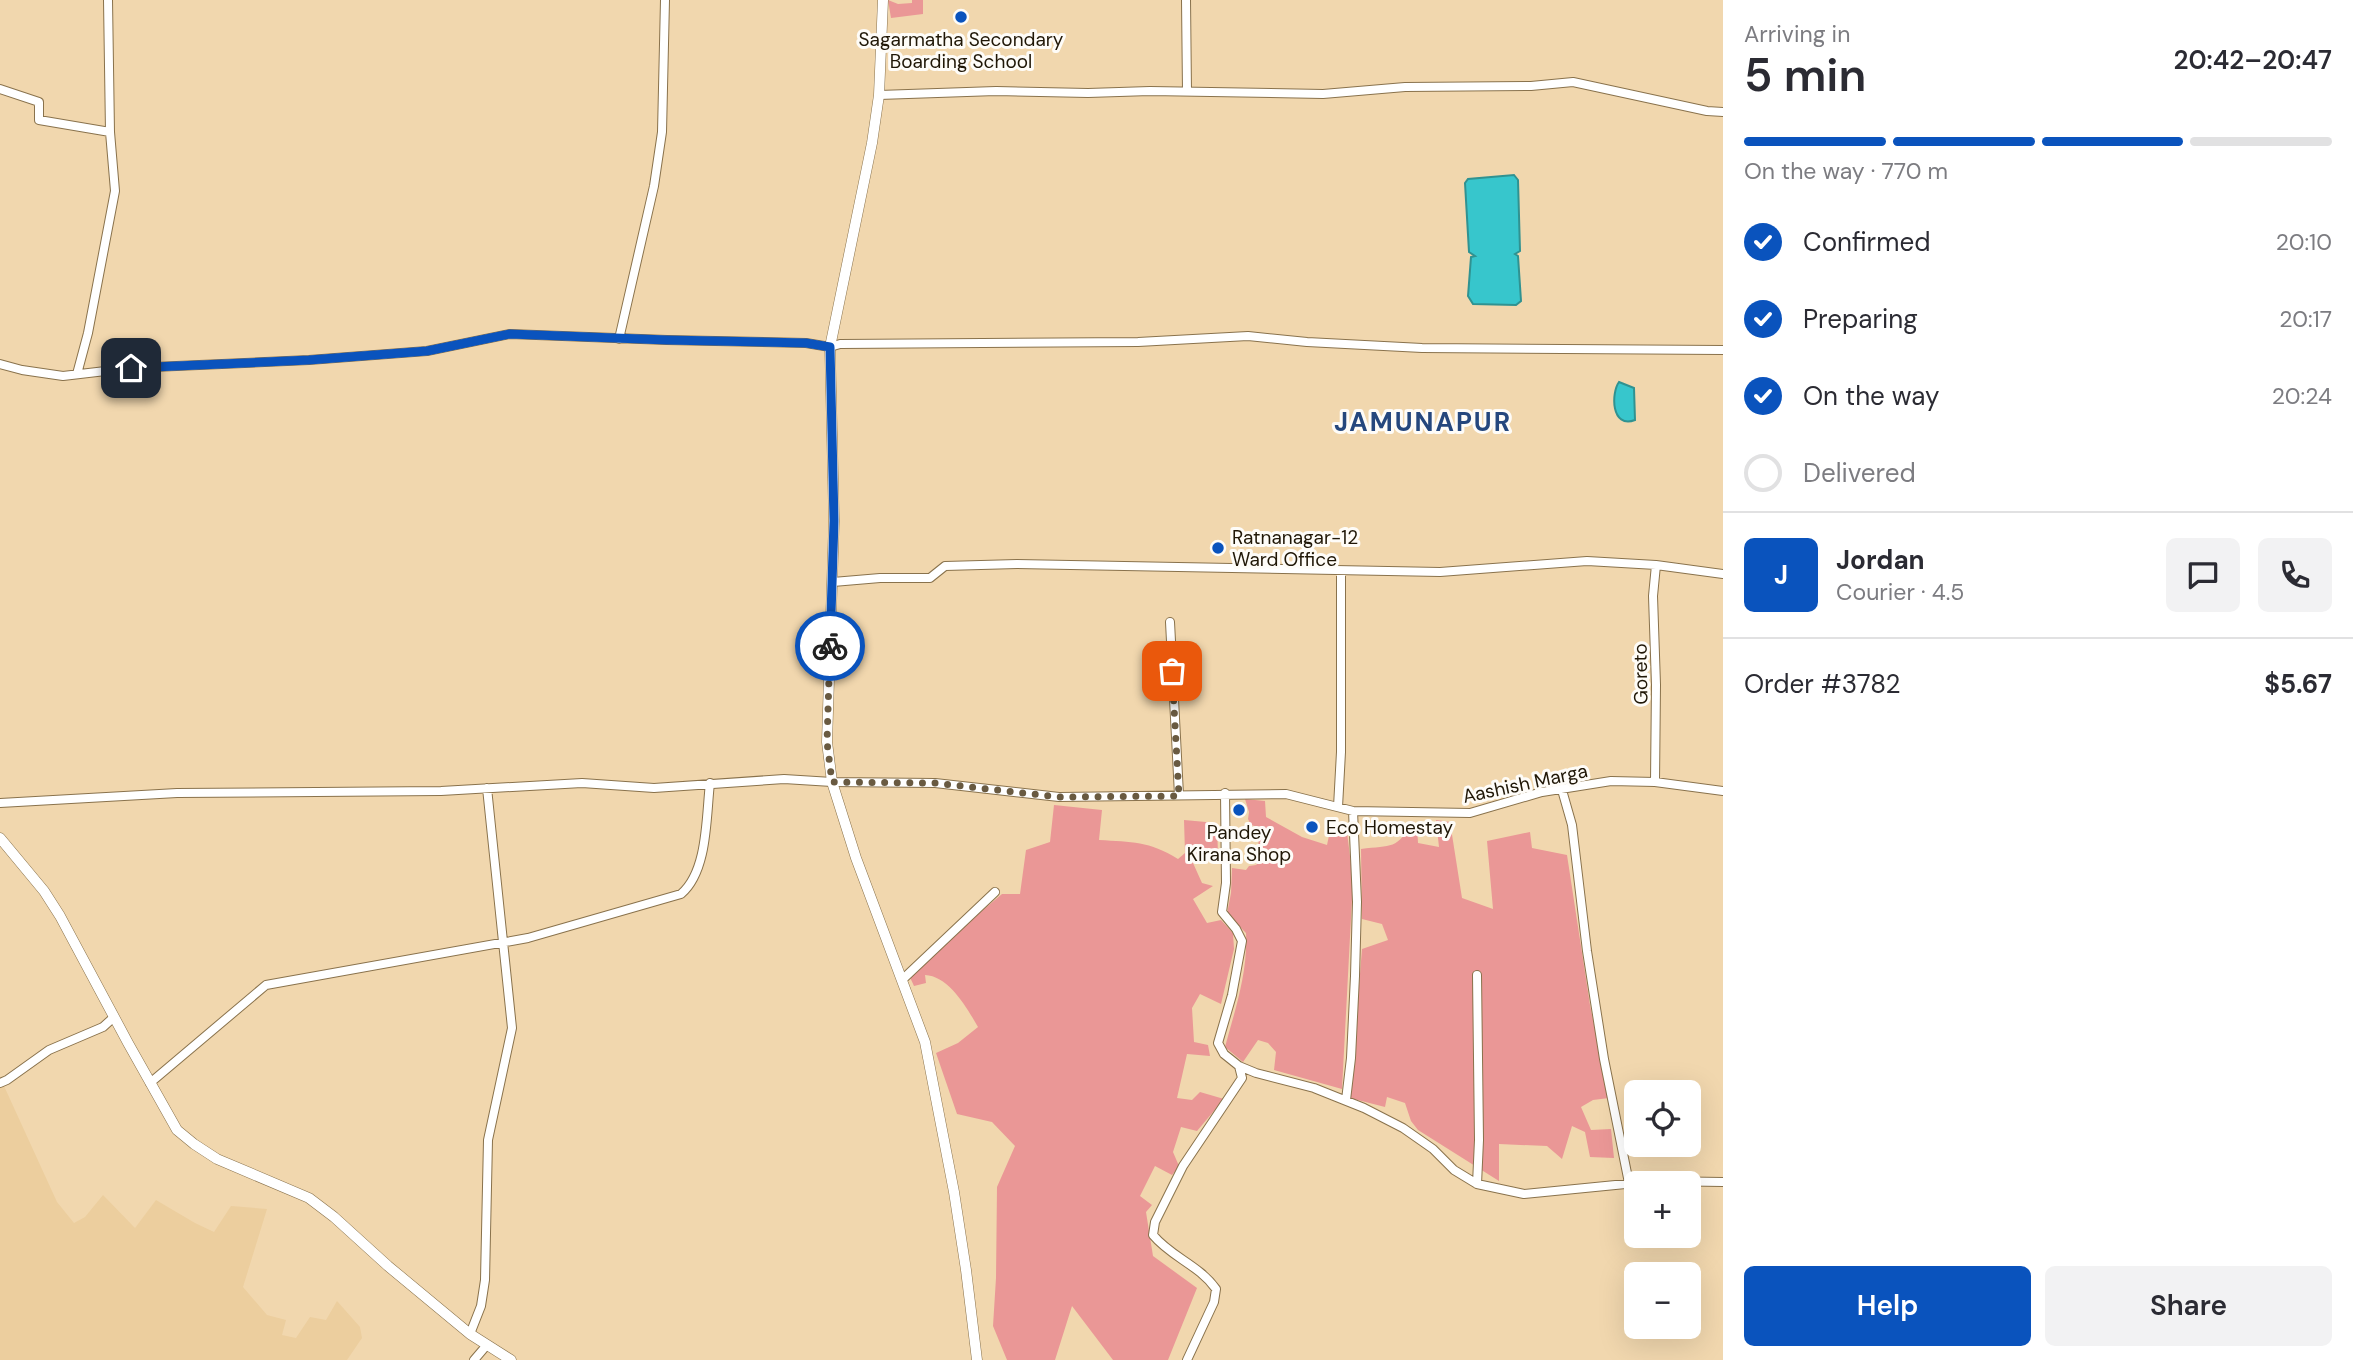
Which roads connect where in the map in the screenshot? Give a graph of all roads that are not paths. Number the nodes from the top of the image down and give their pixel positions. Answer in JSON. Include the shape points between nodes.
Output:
{"nodes":[{"id":1,"x":108,"y":0,"type":"edge"},
{"id":2,"x":665,"y":0,"type":"edge"},
{"id":3,"x":883,"y":0,"type":"edge"},
{"id":4,"x":1186,"y":0,"type":"edge"},
{"id":5,"x":0,"y":89,"type":"edge"},
{"id":6,"x":1187,"y":91,"type":"junction"},
{"id":7,"x":879,"y":95,"type":"junction"},
{"id":8,"x":1723,"y":112,"type":"edge"},
{"id":9,"x":110,"y":132,"type":"junction"},
{"id":10,"x":619,"y":339,"type":"junction"},
{"id":11,"x":830,"y":347,"type":"junction"},
{"id":12,"x":1723,"y":351,"type":"edge"},
{"id":13,"x":0,"y":364,"type":"edge"},
{"id":14,"x":77,"y":374,"type":"junction"},
{"id":15,"x":1656,"y":565,"type":"junction"},
{"id":16,"x":1341,"y":571,"type":"junction"},
{"id":17,"x":1723,"y":574,"type":"edge"},
{"id":18,"x":833,"y":582,"type":"junction"},
{"id":19,"x":1170,"y":622,"type":"dead end"},
{"id":20,"x":832,"y":782,"type":"junction"},
{"id":21,"x":1655,"y":782,"type":"junction"},
{"id":22,"x":710,"y":783,"type":"junction"},
{"id":23,"x":487,"y":788,"type":"junction"},
{"id":24,"x":1562,"y":790,"type":"junction"},
{"id":25,"x":1723,"y":791,"type":"edge"},
{"id":26,"x":1225,"y":793,"type":"junction"},
{"id":27,"x":1179,"y":796,"type":"junction"},
{"id":28,"x":0,"y":803,"type":"edge"},
{"id":29,"x":1338,"y":807,"type":"junction"},
{"id":30,"x":1353,"y":811,"type":"junction"},
{"id":31,"x":0,"y":838,"type":"edge"},
{"id":32,"x":995,"y":892,"type":"dead end"},
{"id":33,"x":505,"y":942,"type":"junction"},
{"id":34,"x":1477,"y":975,"type":"dead end"},
{"id":35,"x":902,"y":979,"type":"junction"},
{"id":36,"x":114,"y":1017,"type":"junction"},
{"id":37,"x":1239,"y":1066,"type":"junction"},
{"id":38,"x":0,"y":1083,"type":"edge"},
{"id":39,"x":150,"y":1083,"type":"junction"},
{"id":40,"x":1346,"y":1100,"type":"junction"},
{"id":41,"x":1627,"y":1171,"type":"edge"},
{"id":42,"x":1701,"y":1182,"type":"edge"},
{"id":43,"x":1723,"y":1182,"type":"edge"},
{"id":44,"x":1477,"y":1184,"type":"junction"},
{"id":45,"x":1624,"y":1184,"type":"edge"},
{"id":46,"x":470,"y":1334,"type":"junction"},
{"id":47,"x":486,"y":1346,"type":"junction"},
{"id":48,"x":474,"y":1360,"type":"edge"},
{"id":49,"x":511,"y":1360,"type":"edge"},
{"id":50,"x":977,"y":1360,"type":"edge"},
{"id":51,"x":1188,"y":1360,"type":"edge"}],
"edges":[{"from":1,"to":9,"type":"street"},
{"from":2,"to":10,"type":"street","via":[[662,132]]},
{"from":3,"to":7,"type":"street"},
{"from":4,"to":6,"type":"street"},
{"from":5,"to":9,"type":"street","via":[[39,102],[39,120]]},
{"from":6,"to":7,"type":"street"},
{"from":6,"to":8,"type":"street","via":[[1323,94],[1573,82]]},
{"from":7,"to":11,"type":"street"},
{"from":9,"to":14,"type":"street","via":[[115,191]]},
{"from":10,"to":11,"type":"street"},
{"from":10,"to":14,"type":"street","via":[[510,334],[427,351]]},
{"from":11,"to":12,"type":"street","via":[[1248,336],[1422,348]]},
{"from":11,"to":18,"type":"street"},
{"from":13,"to":14,"type":"street","via":[[63,376]]},
{"from":15,"to":16,"type":"street","via":[[1587,561],[1440,572]]},
{"from":15,"to":17,"type":"street"},
{"from":15,"to":21,"type":"street","name":"Goreto"},
{"from":16,"to":18,"type":"street","via":[[1017,564],[945,566],[930,578]]},
{"from":16,"to":29,"type":"street"},
{"from":18,"to":20,"type":"street","via":[[827,742]]},
{"from":19,"to":27,"type":"street"},
{"from":20,"to":22,"type":"street","name":"Aashish Marga"},
{"from":20,"to":27,"type":"street","name":"Aashish Marga","via":[[935,783],[1059,797]]},
{"from":20,"to":35,"type":"street"},
{"from":21,"to":24,"type":"street","name":"Aashish Marga","via":[[1611,781]]},
{"from":21,"to":25,"type":"street","name":"Aashish Marga"},
{"from":22,"to":23,"type":"street","name":"Aashish Marga","via":[[654,788],[582,783]]},
{"from":22,"to":33,"type":"street","via":[[699,869],[681,894]]},
{"from":23,"to":28,"type":"street","name":"Aashish Marga","via":[[166,793]]},
{"from":23,"to":33,"type":"street"},
{"from":24,"to":30,"type":"street","name":"Aashish Marga","via":[[1470,813]]},
{"from":24,"to":41,"type":"street","via":[[1572,825],[1604,1059]]},
{"from":26,"to":27,"type":"street","name":"Aashish Marga"},
{"from":26,"to":29,"type":"street","name":"Aashish Marga","via":[[1286,794]]},
{"from":26,"to":37,"type":"street","via":[[1222,912],[1242,942],[1219,1043]]},
{"from":29,"to":30,"type":"street","name":"Aashish Marga"},
{"from":30,"to":40,"type":"street","via":[[1357,902]]},
{"from":31,"to":36,"type":"street","via":[[61,916]]},
{"from":32,"to":35,"type":"street"},
{"from":33,"to":39,"type":"street","via":[[266,985]]},
{"from":33,"to":46,"type":"street","via":[[512,1028],[488,1140],[485,1280]]},
{"from":34,"to":44,"type":"street"},
{"from":35,"to":50,"type":"street","via":[[925,1042],[939,1111],[967,1270]]},
{"from":36,"to":38,"type":"street","via":[[103,1027],[49,1050]]},
{"from":36,"to":39,"type":"street"},
{"from":37,"to":40,"type":"street"},
{"from":37,"to":51,"type":"street","via":[[1242,1078],[1183,1166],[1155,1222],[1153,1235],[1161,1244],[1208,1277],[1216,1289]]},
{"from":39,"to":46,"type":"street","via":[[177,1130],[194,1144],[217,1159],[309,1198]]},
{"from":40,"to":44,"type":"street","via":[[1403,1128]]},
{"from":42,"to":43,"type":"street"},
{"from":44,"to":45,"type":"street","via":[[1524,1194]]},
{"from":46,"to":47,"type":"street"},
{"from":47,"to":48,"type":"street"},
{"from":47,"to":49,"type":"street"}]}
